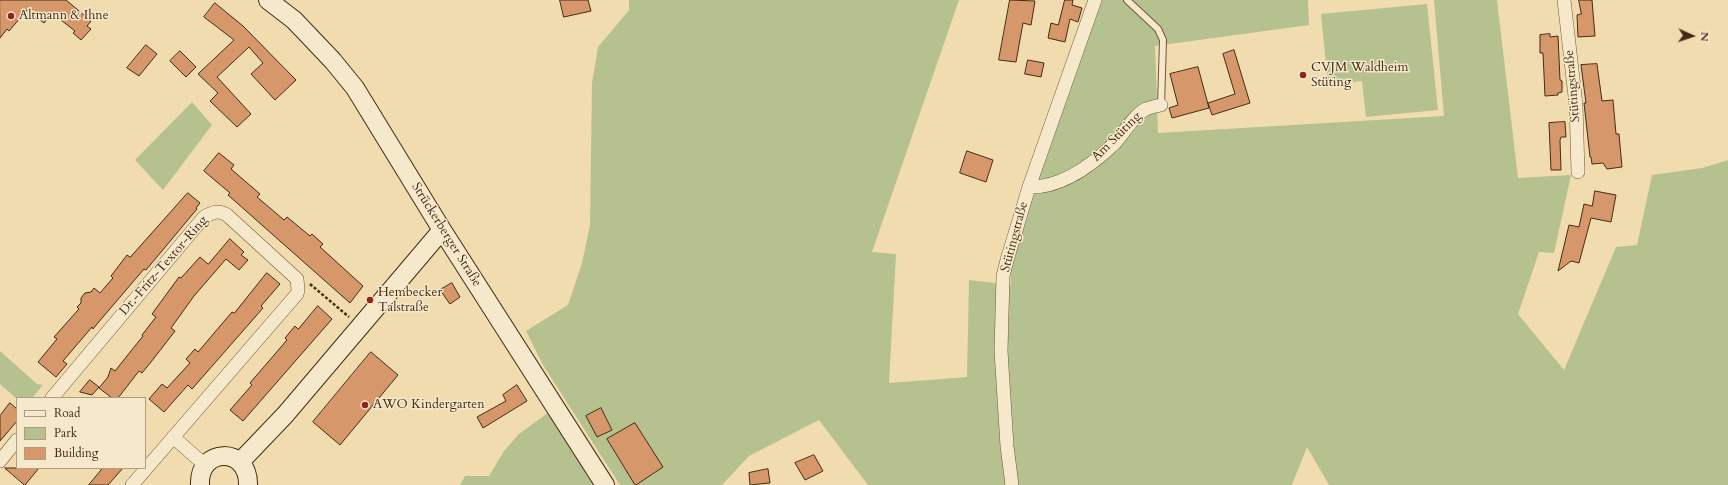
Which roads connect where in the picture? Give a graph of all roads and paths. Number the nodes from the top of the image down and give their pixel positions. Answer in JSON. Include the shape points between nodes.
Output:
{"nodes":[{"id":1,"x":268,"y":0,"type":"edge"},
{"id":2,"x":1095,"y":0,"type":"edge"},
{"id":3,"x":1127,"y":0,"type":"edge"},
{"id":4,"x":1564,"y":0,"type":"edge"},
{"id":5,"x":1161,"y":105,"type":"joint"},
{"id":6,"x":1578,"y":172,"type":"dead end"},
{"id":7,"x":1029,"y":187,"type":"junction"},
{"id":8,"x":442,"y":230,"type":"junction"},
{"id":9,"x":299,"y":284,"type":"junction"},
{"id":10,"x":360,"y":326,"type":"junction"},
{"id":11,"x":53,"y":397,"type":"edge"},
{"id":12,"x":173,"y":437,"type":"junction"},
{"id":13,"x":16,"y":441,"type":"edge"},
{"id":14,"x":0,"y":461,"type":"edge"},
{"id":15,"x":240,"y":462,"type":"junction"},
{"id":16,"x":205,"y":465,"type":"junction"},
{"id":17,"x":146,"y":469,"type":"edge"},
{"id":18,"x":146,"y":469,"type":"edge"},
{"id":19,"x":132,"y":485,"type":"edge"},
{"id":20,"x":200,"y":485,"type":"edge"},
{"id":21,"x":248,"y":485,"type":"edge"},
{"id":22,"x":605,"y":485,"type":"edge"},
{"id":23,"x":1012,"y":485,"type":"edge"}],
"edges":[{"from":1,"to":8,"type":"main road","name":"Strückerberger Straße","via":[[298,25],[355,88]]},
{"from":2,"to":7,"type":"street","name":"Stütingstraße"},
{"from":3,"to":5,"type":"lane","via":[[1158,29],[1163,40]]},
{"from":4,"to":6,"type":"street","name":"Stütingstraße","via":[[1576,104]]},
{"from":5,"to":7,"type":"street","name":"Am Stüting","via":[[1145,109],[1115,142],[1079,172],[1042,187]]},
{"from":7,"to":23,"type":"street","name":"Stütingstraße","via":[[1007,260],[1002,288],[1002,359]]},
{"from":8,"to":10,"type":"main road"},
{"from":8,"to":22,"type":"main road","name":"Strückerberger Straße"},
{"from":9,"to":10,"type":"path","via":[[309,283]]},
{"from":9,"to":11,"type":"street","name":"Dr.-Fritz-Textor-Ring","via":[[297,279],[227,215],[221,211],[210,213]]},
{"from":9,"to":12,"type":"street","via":[[297,294]]},
{"from":10,"to":15,"type":"main road","via":[[285,415]]},
{"from":12,"to":16,"type":"street"},
{"from":12,"to":18,"type":"street"},
{"from":13,"to":14,"type":"street"},
{"from":15,"to":16,"type":"main road","via":[[226,456],[211,459]]},
{"from":15,"to":21,"type":"main road","via":[[248,477]]},
{"from":16,"to":20,"type":"main road","via":[[199,476]]},
{"from":17,"to":19,"type":"street"}]}
